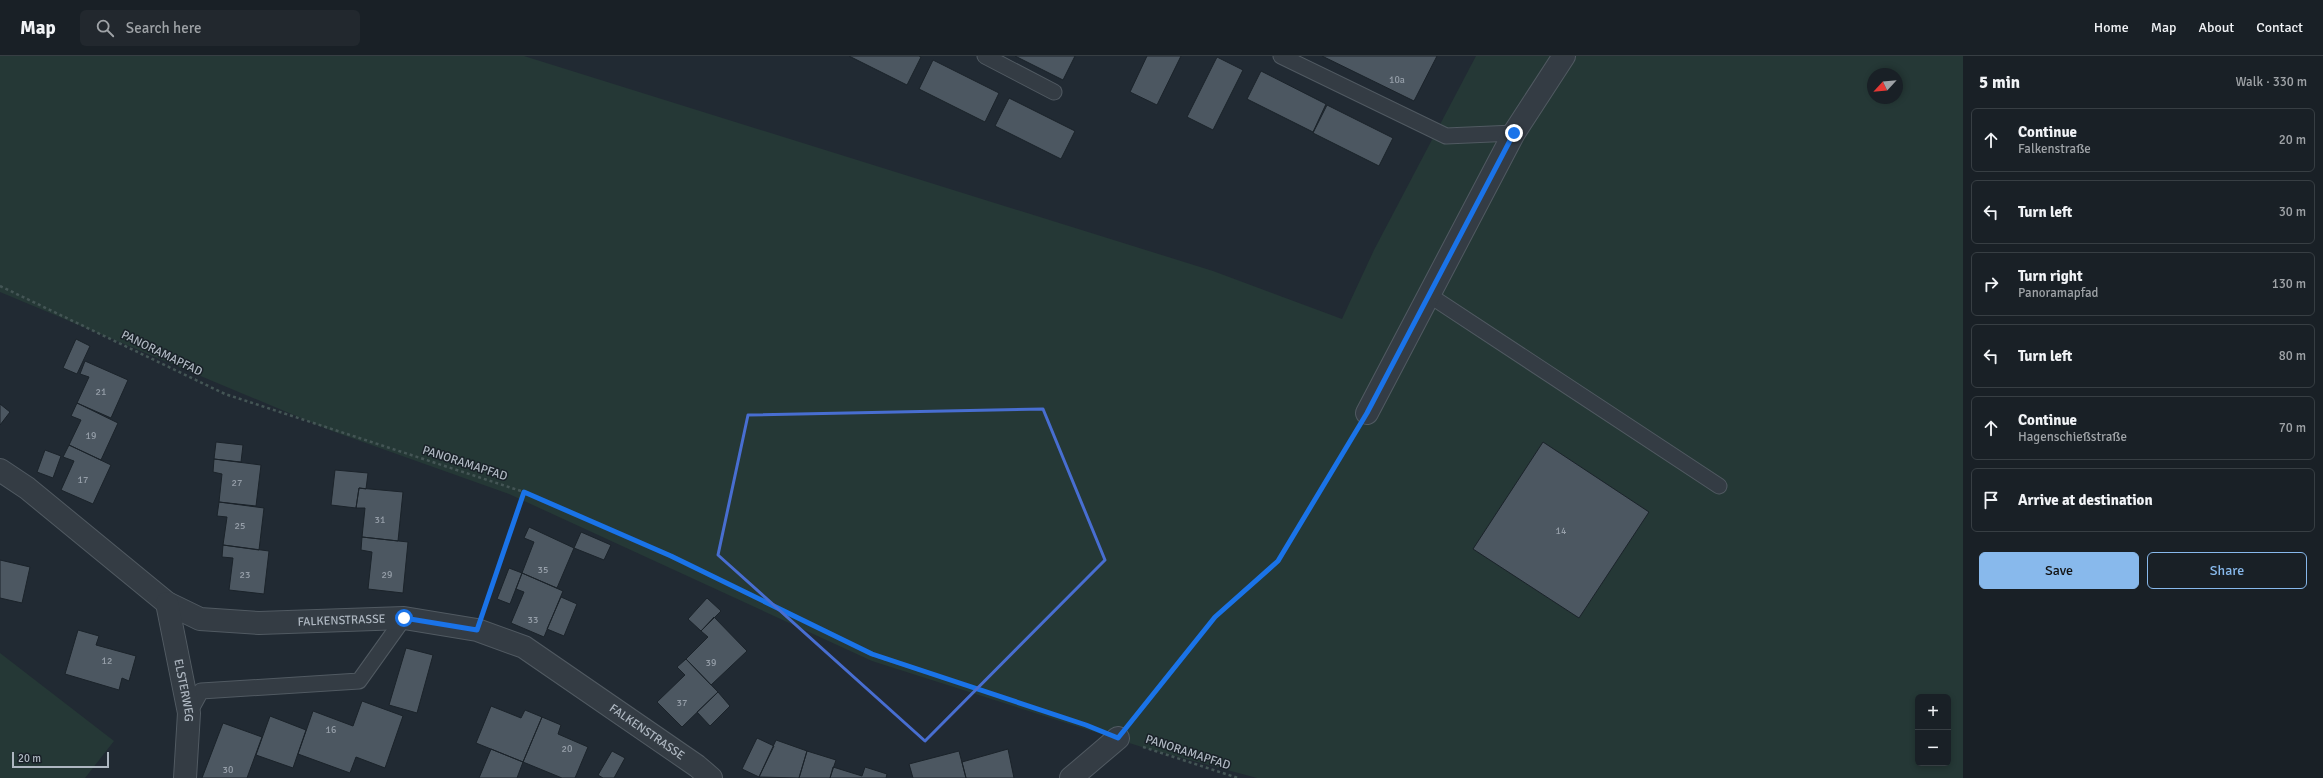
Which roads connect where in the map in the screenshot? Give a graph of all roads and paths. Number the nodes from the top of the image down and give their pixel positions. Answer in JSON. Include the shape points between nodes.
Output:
{"nodes":[{"id":1,"x":985,"y":56,"type":"edge"},
{"id":2,"x":1281,"y":56,"type":"edge"},
{"id":3,"x":1564,"y":56,"type":"edge"},
{"id":4,"x":1054,"y":92,"type":"dead end"},
{"id":5,"x":1514,"y":133,"type":"junction"},
{"id":6,"x":0,"y":286,"type":"edge"},
{"id":7,"x":1429,"y":295,"type":"junction"},
{"id":8,"x":1367,"y":413,"type":"joint"},
{"id":9,"x":0,"y":470,"type":"edge"},
{"id":10,"x":1719,"y":486,"type":"dead end"},
{"id":11,"x":524,"y":492,"type":"junction"},
{"id":12,"x":167,"y":603,"type":"junction"},
{"id":13,"x":404,"y":618,"type":"junction"},
{"id":14,"x":477,"y":630,"type":"junction"},
{"id":15,"x":189,"y":713,"type":"junction"},
{"id":16,"x":1118,"y":738,"type":"junction"},
{"id":17,"x":185,"y":778,"type":"edge"},
{"id":18,"x":711,"y":778,"type":"edge"},
{"id":19,"x":1070,"y":778,"type":"edge"},
{"id":20,"x":1238,"y":778,"type":"edge"}],
"edges":[{"from":1,"to":4,"type":"lane"},
{"from":2,"to":5,"type":"lane","via":[[1446,136]]},
{"from":3,"to":5,"type":"street"},
{"from":5,"to":7,"type":"street"},
{"from":6,"to":11,"type":"path","name":"PANORAMAPFAD","via":[[225,394]]},
{"from":7,"to":8,"type":"street"},
{"from":7,"to":10,"type":"lane"},
{"from":8,"to":16,"type":"path","via":[[1278,561],[1215,617]]},
{"from":9,"to":12,"type":"street","name":"FALKENSTRASSE","via":[[27,488]]},
{"from":11,"to":14,"type":"path"},
{"from":11,"to":16,"type":"path","name":"PANORAMAPFAD","via":[[671,556],[872,654],[1078,722]]},
{"from":12,"to":13,"type":"street","name":"FALKENSTRASSE","via":[[200,618],[259,624]]},
{"from":12,"to":15,"type":"street","name":"ELSTERWEG"},
{"from":13,"to":14,"type":"street","name":"FALKENSTRASSE"},
{"from":13,"to":15,"type":"lane","via":[[359,681],[201,691]]},
{"from":14,"to":18,"type":"street","name":"FALKENSTRASSE","via":[[524,648],[698,766]]},
{"from":15,"to":17,"type":"street","name":"ELSTERWEG"},
{"from":16,"to":19,"type":"street"},
{"from":16,"to":20,"type":"path","name":"PANORAMAPFAD"}]}
